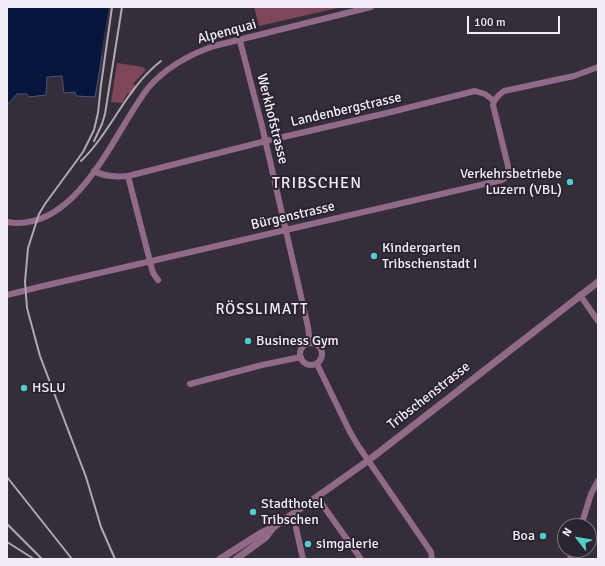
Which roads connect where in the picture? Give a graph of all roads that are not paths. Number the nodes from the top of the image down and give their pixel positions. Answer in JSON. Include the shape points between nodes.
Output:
{"nodes":[{"id":1,"x":370,"y":7,"type":"edge"},
{"id":2,"x":240,"y":41,"type":"junction"},
{"id":3,"x":598,"y":67,"type":"edge"},
{"id":4,"x":494,"y":101,"type":"junction"},
{"id":5,"x":266,"y":141,"type":"junction"},
{"id":6,"x":94,"y":171,"type":"junction"},
{"id":7,"x":128,"y":176,"type":"junction"},
{"id":8,"x":7,"y":222,"type":"edge"},
{"id":9,"x":286,"y":230,"type":"junction"},
{"id":10,"x":150,"y":262,"type":"junction"},
{"id":11,"x":158,"y":280,"type":"dead end"},
{"id":12,"x":598,"y":282,"type":"edge"},
{"id":13,"x":7,"y":295,"type":"edge"},
{"id":14,"x":580,"y":295,"type":"junction"},
{"id":15,"x":598,"y":322,"type":"edge"},
{"id":16,"x":310,"y":343,"type":"junction"},
{"id":17,"x":300,"y":357,"type":"junction"},
{"id":18,"x":317,"y":364,"type":"junction"},
{"id":19,"x":190,"y":384,"type":"dead end"},
{"id":20,"x":368,"y":460,"type":"junction"},
{"id":21,"x":598,"y":481,"type":"edge"},
{"id":22,"x":317,"y":497,"type":"junction"},
{"id":23,"x":584,"y":518,"type":"edge"},
{"id":24,"x":274,"y":527,"type":"junction"},
{"id":25,"x":296,"y":528,"type":"dead end"},
{"id":26,"x":220,"y":559,"type":"edge"},
{"id":27,"x":236,"y":559,"type":"edge"},
{"id":28,"x":303,"y":559,"type":"edge"},
{"id":29,"x":362,"y":559,"type":"edge"},
{"id":30,"x":432,"y":559,"type":"edge"}],
"edges":[{"from":1,"to":2,"type":"street","name":"Alpenquai"},
{"from":2,"to":5,"type":"street","name":"Werkhofstrasse"},
{"from":2,"to":6,"type":"street","name":"Alpenquai","via":[[196,52],[159,76],[138,102]]},
{"from":3,"to":4,"type":"street","via":[[574,76],[504,92]]},
{"from":4,"to":5,"type":"street","name":"Landenbergstrasse","via":[[485,94],[475,92]]},
{"from":4,"to":9,"type":"street","name":"Bürgenstrasse","via":[[508,166],[508,176],[502,180]]},
{"from":5,"to":7,"type":"street","name":"Landenbergstrasse"},
{"from":5,"to":9,"type":"street","name":"Werkhofstrasse"},
{"from":6,"to":7,"type":"street","name":"Landenbergstrasse","via":[[111,177]]},
{"from":6,"to":8,"type":"street","name":"Alpenquai","via":[[74,194],[50,215],[31,222]]},
{"from":7,"to":10,"type":"street"},
{"from":9,"to":10,"type":"street","name":"Bürgenstrasse"},
{"from":9,"to":16,"type":"street","name":"Werkhofstrasse"},
{"from":10,"to":11,"type":"street","via":[[152,273]]},
{"from":10,"to":13,"type":"street","name":"Bürgenstrasse"},
{"from":12,"to":14,"type":"street","name":"Tribschenstrasse"},
{"from":14,"to":15,"type":"street"},
{"from":14,"to":20,"type":"street","name":"Tribschenstrasse"},
{"from":16,"to":17,"type":"street","via":[[302,348]]},
{"from":16,"to":18,"type":"street","via":[[318,345],[322,352],[322,358]]},
{"from":17,"to":18,"type":"street","via":[[307,365]]},
{"from":17,"to":19,"type":"street"},
{"from":18,"to":20,"type":"street","via":[[350,432]]},
{"from":20,"to":22,"type":"street","name":"Tribschenstrasse"},
{"from":20,"to":30,"type":"street","via":[[431,552]]},
{"from":21,"to":23,"type":"street"},
{"from":22,"to":24,"type":"street","name":"Tribschenstrasse"},
{"from":22,"to":29,"type":"street"},
{"from":24,"to":26,"type":"street","name":"Tribschenstrasse"},
{"from":24,"to":27,"type":"street","name":"Tribschenstrasse","via":[[265,538]]},
{"from":25,"to":28,"type":"street"}]}
